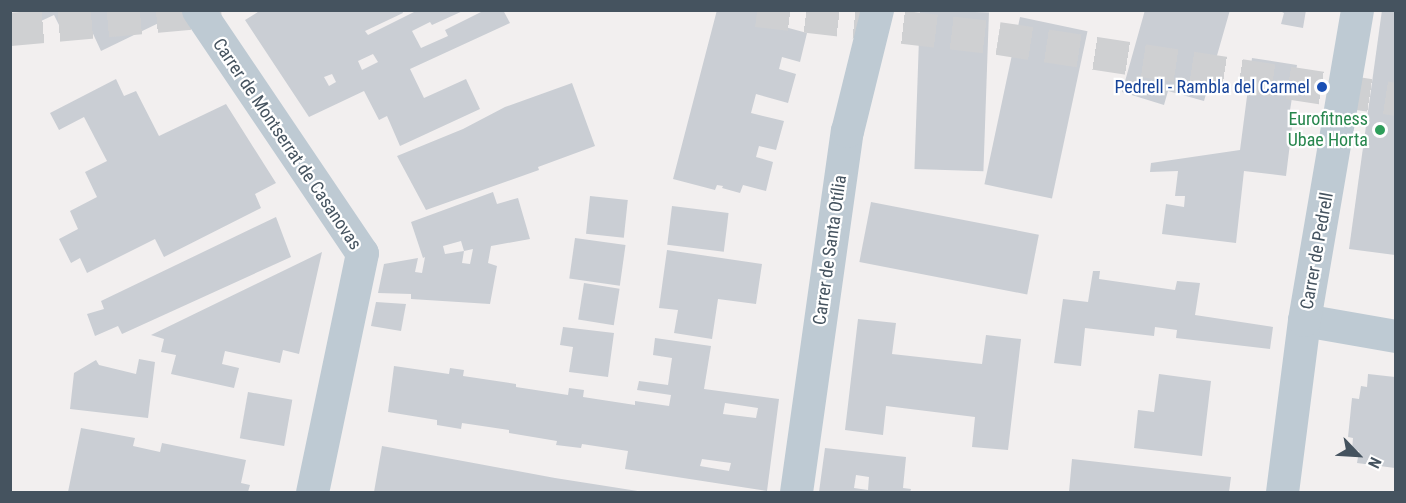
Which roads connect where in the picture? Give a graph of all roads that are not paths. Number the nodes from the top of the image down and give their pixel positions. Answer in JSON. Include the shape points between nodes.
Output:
{"nodes":[{"id":1,"x":198,"y":10,"type":"edge"},
{"id":2,"x":877,"y":10,"type":"edge"},
{"id":3,"x":1357,"y":10,"type":"edge"},
{"id":4,"x":1304,"y":320,"type":"junction"},
{"id":5,"x":1395,"y":336,"type":"edge"},
{"id":6,"x":312,"y":492,"type":"edge"},
{"id":7,"x":796,"y":492,"type":"edge"},
{"id":8,"x":1282,"y":492,"type":"edge"}],
"edges":[{"from":1,"to":6,"type":"street","name":"Carrer de Montserrat de Casanovas","via":[[362,253]]},
{"from":2,"to":7,"type":"street","name":"Carrer de Santa Otília","via":[[847,131]]},
{"from":3,"to":4,"type":"street","name":"Carrer de Pedrell"},
{"from":4,"to":5,"type":"street"},
{"from":4,"to":8,"type":"street","name":"Carrer de Pedrell"}]}
